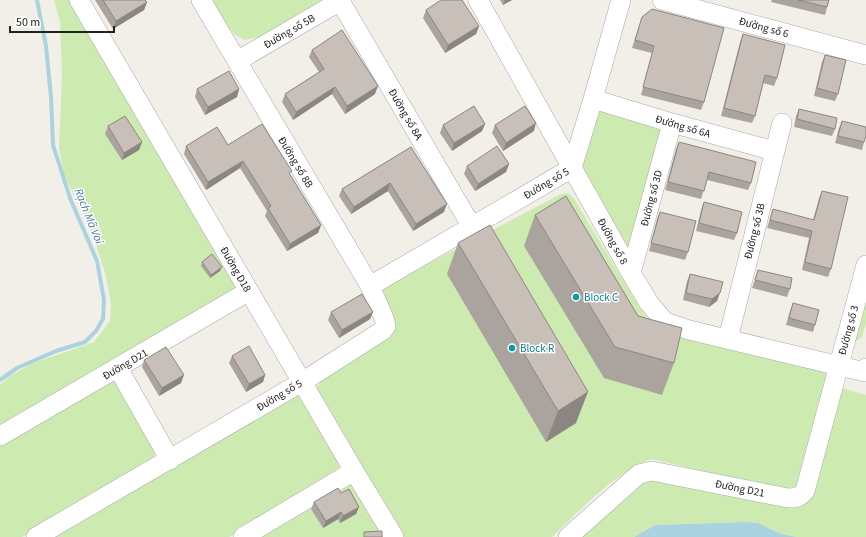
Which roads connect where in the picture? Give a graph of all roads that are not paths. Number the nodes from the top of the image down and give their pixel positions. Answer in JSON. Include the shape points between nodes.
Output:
{"nodes":[{"id":1,"x":79,"y":0,"type":"edge"},
{"id":2,"x":201,"y":0,"type":"edge"},
{"id":3,"x":341,"y":0,"type":"edge"},
{"id":4,"x":478,"y":0,"type":"edge"},
{"id":5,"x":621,"y":0,"type":"edge"},
{"id":6,"x":662,"y":0,"type":"edge"},
{"id":7,"x":866,"y":54,"type":"edge"},
{"id":8,"x":237,"y":61,"type":"junction"},
{"id":9,"x":593,"y":99,"type":"junction"},
{"id":10,"x":672,"y":123,"type":"junction"},
{"id":11,"x":782,"y":123,"type":"dead end"},
{"id":12,"x":774,"y":151,"type":"junction"},
{"id":13,"x":572,"y":168,"type":"junction"},
{"id":14,"x":472,"y":227,"type":"junction"},
{"id":15,"x":866,"y":265,"type":"edge"},
{"id":16,"x":631,"y":273,"type":"junction"},
{"id":17,"x":370,"y":286,"type":"junction"},
{"id":18,"x":249,"y":291,"type":"junction"},
{"id":19,"x":386,"y":326,"type":"joint"},
{"id":20,"x":728,"y":339,"type":"junction"},
{"id":21,"x":838,"y":366,"type":"junction"},
{"id":22,"x":118,"y":368,"type":"junction"},
{"id":23,"x":866,"y":368,"type":"edge"},
{"id":24,"x":302,"y":382,"type":"junction"},
{"id":25,"x":0,"y":436,"type":"edge"},
{"id":26,"x":170,"y":460,"type":"junction"},
{"id":27,"x":354,"y":471,"type":"junction"},
{"id":28,"x":36,"y":537,"type":"edge"},
{"id":29,"x":243,"y":537,"type":"edge"},
{"id":30,"x":394,"y":537,"type":"edge"},
{"id":31,"x":568,"y":537,"type":"edge"}],
"edges":[{"from":1,"to":18,"type":"street","name":"Đường D18"},
{"from":2,"to":8,"type":"street","name":"Đường số 8B"},
{"from":3,"to":8,"type":"street","name":"Đường số 5B"},
{"from":3,"to":14,"type":"street","name":"Đường số 8A"},
{"from":4,"to":13,"type":"street","name":"Đường số 8"},
{"from":5,"to":9,"type":"street","name":"Đường số 5"},
{"from":6,"to":7,"type":"street","name":"Đường số 6"},
{"from":8,"to":17,"type":"street","name":"Đường số 8B"},
{"from":9,"to":10,"type":"street","name":"Đường số 6A"},
{"from":9,"to":13,"type":"street","name":"Đường số 5"},
{"from":10,"to":12,"type":"street","name":"Đường số 6A"},
{"from":10,"to":16,"type":"street","name":"Đường số 3D"},
{"from":11,"to":12,"type":"street","name":"Đường số 3B"},
{"from":12,"to":20,"type":"street","name":"Đường số 3B"},
{"from":13,"to":14,"type":"street","name":"Đường số 5"},
{"from":13,"to":16,"type":"street","name":"Đường số 8"},
{"from":14,"to":17,"type":"street","name":"Đường số 5"},
{"from":15,"to":21,"type":"street","name":"Đường số 3"},
{"from":16,"to":20,"type":"street","name":"Đường số 8","via":[[649,303],[665,322]]},
{"from":17,"to":19,"type":"street","name":"Đường số 8B"},
{"from":18,"to":22,"type":"street","name":"Đường D21"},
{"from":18,"to":24,"type":"street","name":"Đường D18"},
{"from":19,"to":24,"type":"street","name":"Đường số 5"},
{"from":20,"to":21,"type":"street","name":"Đường số 8"},
{"from":21,"to":23,"type":"street","name":"Đường số 3","via":[[865,372]]},
{"from":21,"to":31,"type":"street","name":"Đường D21","via":[[802,495],[788,498],[652,471],[640,474]]},
{"from":22,"to":25,"type":"street","name":"Đường D21"},
{"from":22,"to":26,"type":"street"},
{"from":24,"to":26,"type":"street","name":"Đường số 5"},
{"from":24,"to":27,"type":"street","name":"Đường D18"},
{"from":26,"to":28,"type":"street","name":"Đường số 5"},
{"from":27,"to":29,"type":"street"},
{"from":27,"to":30,"type":"street","name":"Đường D18"}]}
